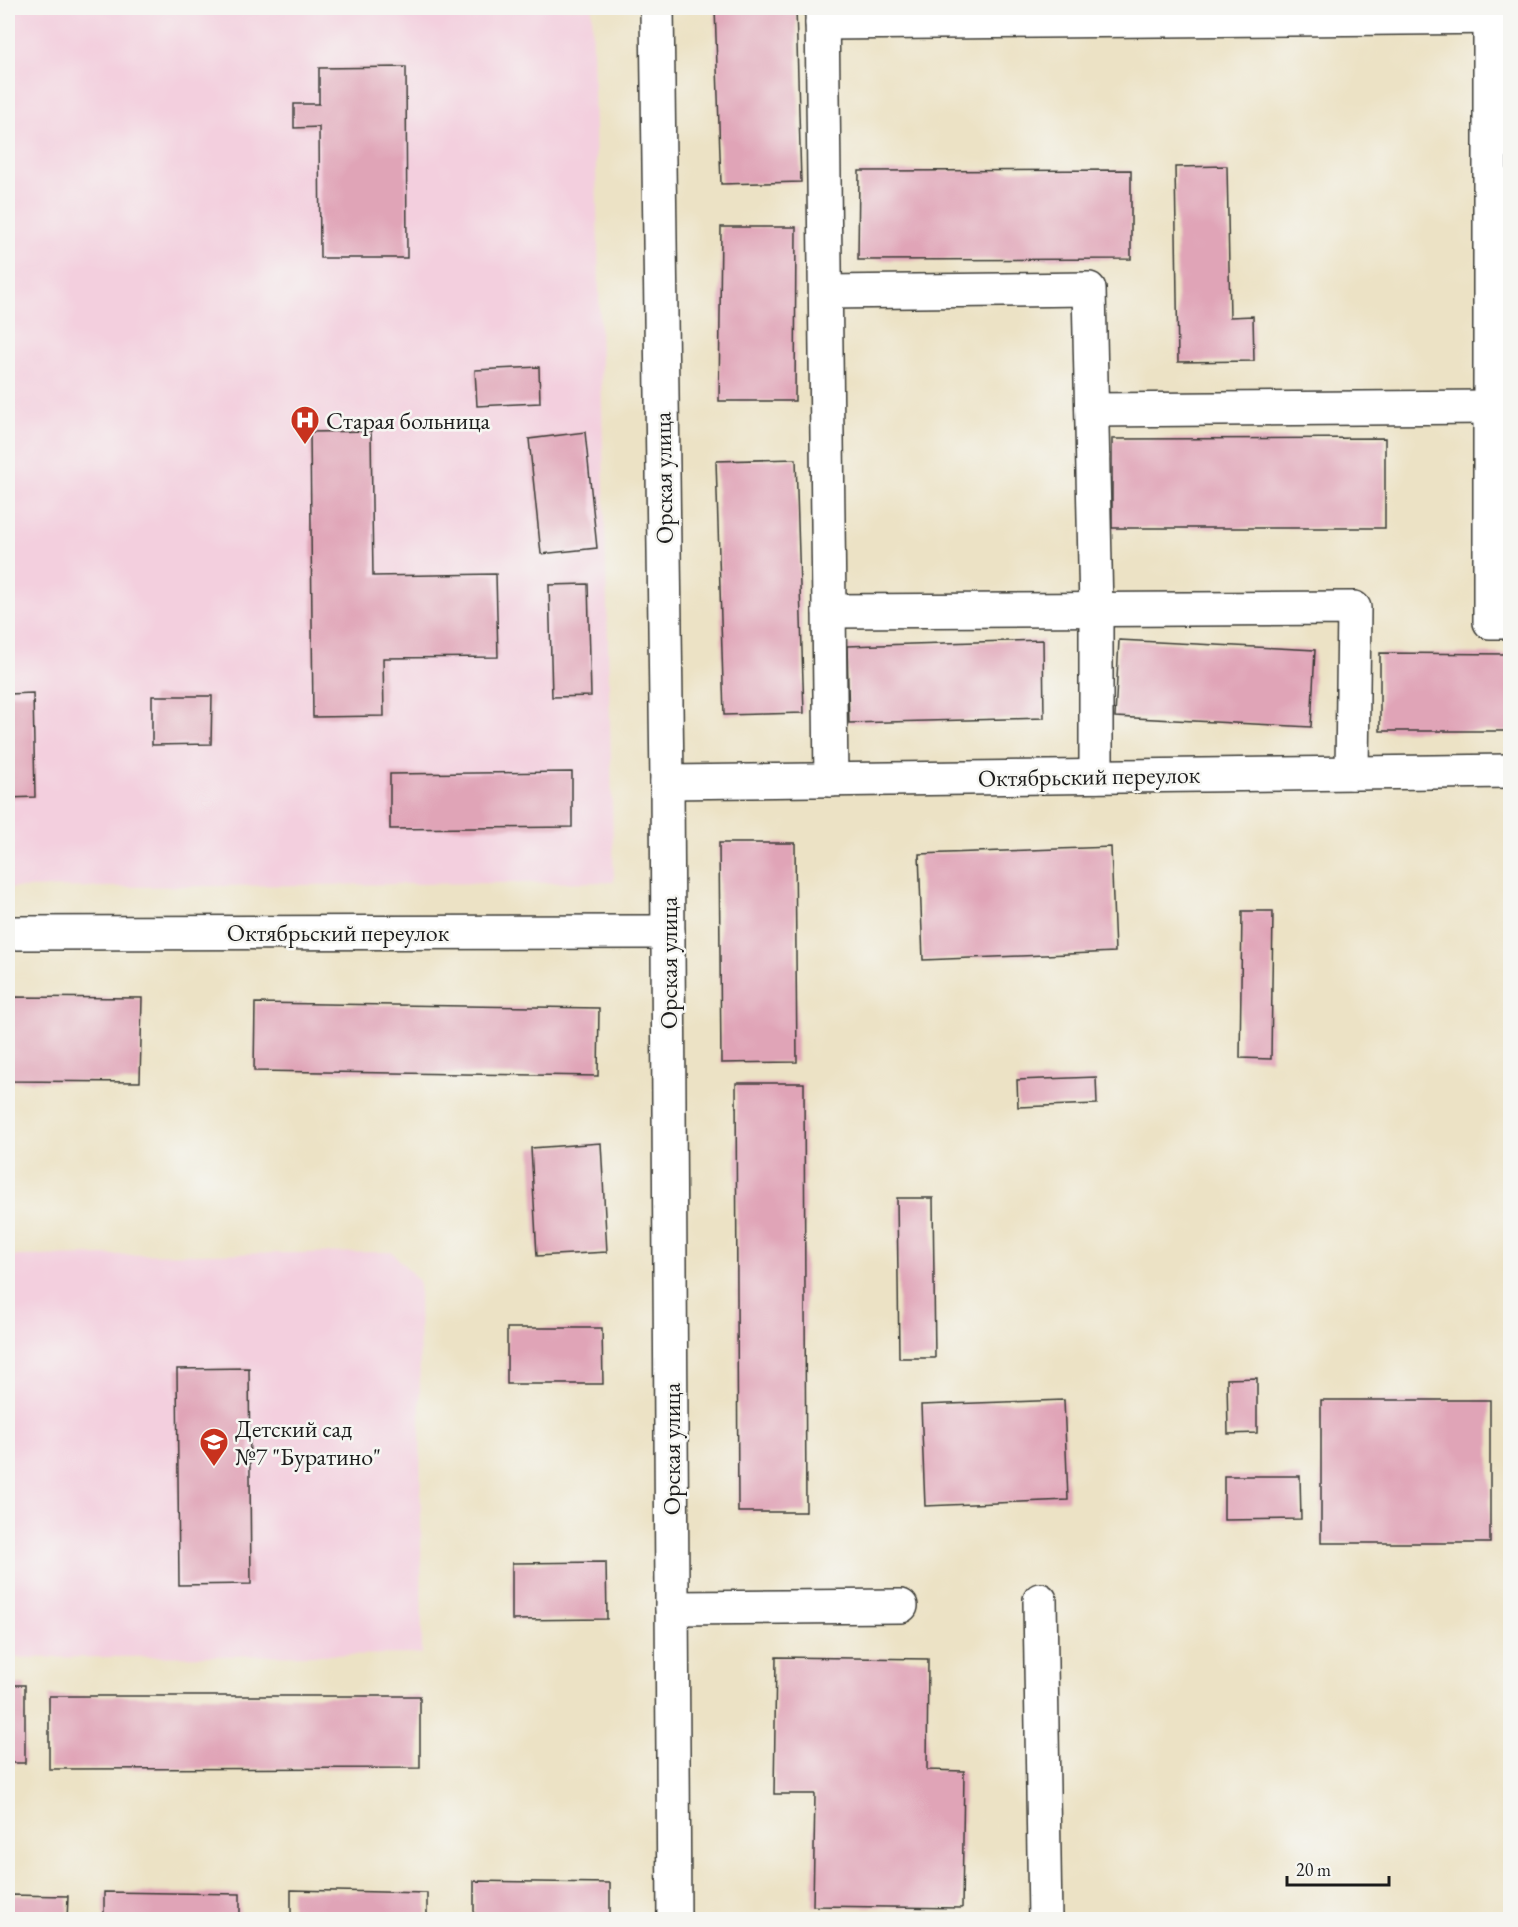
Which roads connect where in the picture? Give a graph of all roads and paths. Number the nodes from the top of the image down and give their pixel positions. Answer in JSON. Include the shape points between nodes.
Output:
{"nodes":[{"id":1,"x":657,"y":8,"type":"edge"},
{"id":2,"x":822,"y":15,"type":"edge"},
{"id":3,"x":1500,"y":17,"type":"edge"},
{"id":4,"x":826,"y":292,"type":"junction"},
{"id":5,"x":1490,"y":407,"type":"junction"},
{"id":6,"x":1092,"y":410,"type":"junction"},
{"id":7,"x":1096,"y":610,"type":"junction"},
{"id":8,"x":829,"y":611,"type":"junction"},
{"id":9,"x":1510,"y":622,"type":"edge"},
{"id":10,"x":1510,"y":771,"type":"edge"},
{"id":11,"x":1352,"y":773,"type":"junction"},
{"id":12,"x":1096,"y":776,"type":"junction"},
{"id":13,"x":831,"y":780,"type":"junction"},
{"id":14,"x":667,"y":782,"type":"junction"},
{"id":15,"x":668,"y":932,"type":"junction"},
{"id":16,"x":8,"y":933,"type":"edge"},
{"id":17,"x":1040,"y":1600,"type":"dead end"},
{"id":18,"x":901,"y":1606,"type":"dead end"},
{"id":19,"x":672,"y":1608,"type":"junction"},
{"id":20,"x":674,"y":1920,"type":"edge"},
{"id":21,"x":1045,"y":1920,"type":"edge"}],
"edges":[{"from":1,"to":14,"type":"street","name":"Орская улица"},
{"from":2,"to":3,"type":"street"},
{"from":2,"to":4,"type":"street"},
{"from":3,"to":5,"type":"street"},
{"from":4,"to":6,"type":"street","via":[[1089,289]]},
{"from":4,"to":8,"type":"street"},
{"from":5,"to":6,"type":"street"},
{"from":5,"to":9,"type":"street","via":[[1490,622]]},
{"from":6,"to":7,"type":"street"},
{"from":7,"to":8,"type":"street"},
{"from":7,"to":11,"type":"street","via":[[1354,608]]},
{"from":7,"to":12,"type":"street"},
{"from":8,"to":13,"type":"street"},
{"from":10,"to":11,"type":"street","name":"Октябрьский переулок"},
{"from":11,"to":12,"type":"street","name":"Октябрьский переулок"},
{"from":12,"to":13,"type":"street","name":"Октябрьский переулок"},
{"from":13,"to":14,"type":"street","name":"Октябрьский переулок"},
{"from":14,"to":15,"type":"street","name":"Орская улица"},
{"from":15,"to":16,"type":"street","name":"Октябрьский переулок"},
{"from":15,"to":19,"type":"street","name":"Орская улица"},
{"from":17,"to":21,"type":"street"},
{"from":18,"to":19,"type":"street"},
{"from":19,"to":20,"type":"street","name":"Орская улица"}]}
